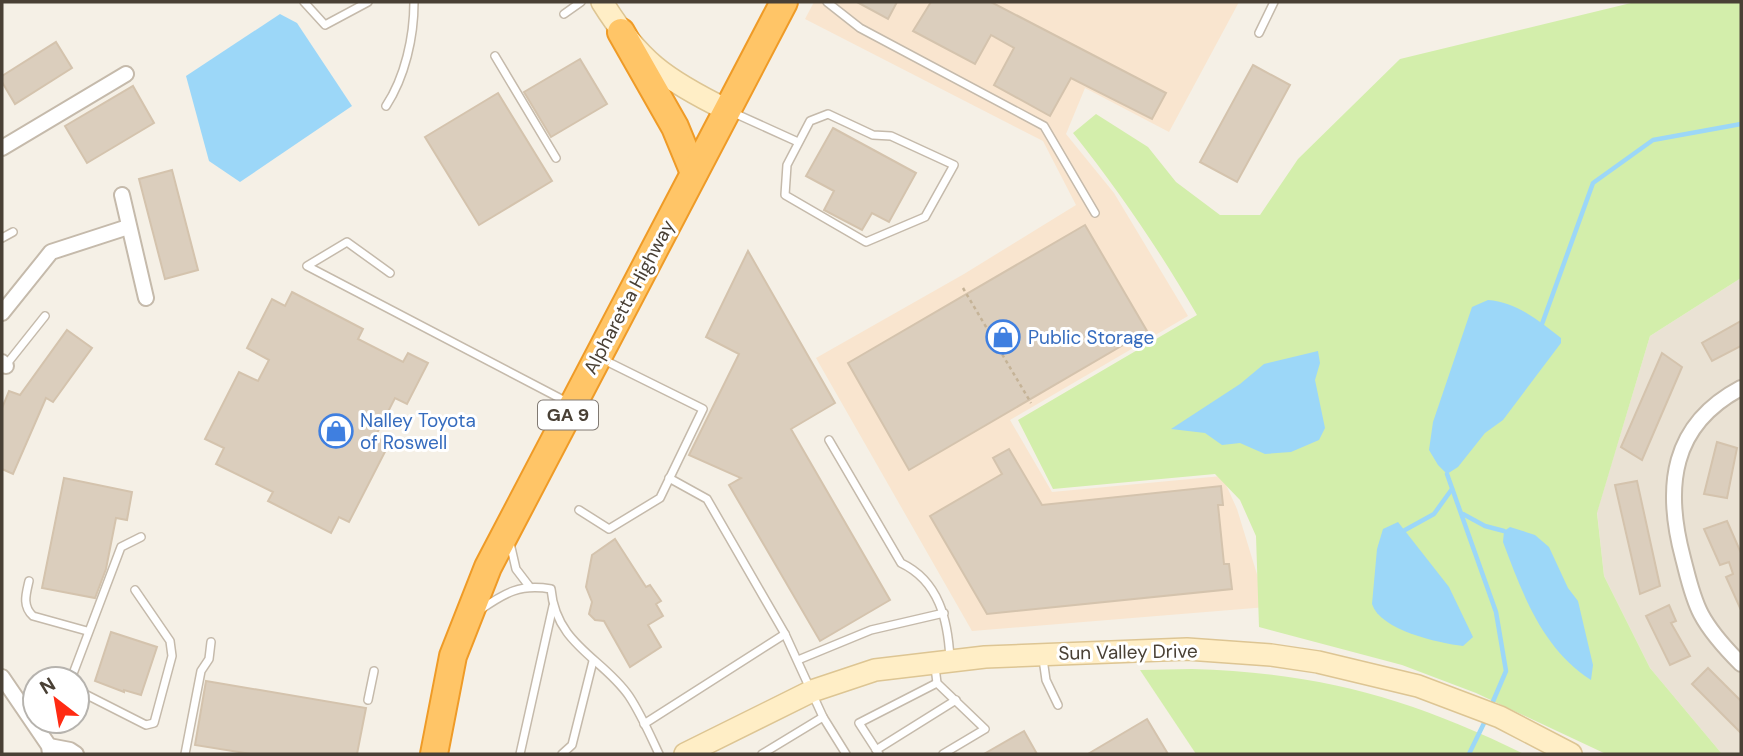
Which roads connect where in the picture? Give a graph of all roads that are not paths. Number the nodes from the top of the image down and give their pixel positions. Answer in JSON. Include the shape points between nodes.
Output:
{"nodes":[{"id":1,"x":304,"y":2,"type":"edge"},
{"id":2,"x":368,"y":2,"type":"edge"},
{"id":3,"x":414,"y":2,"type":"edge"},
{"id":4,"x":581,"y":2,"type":"edge"},
{"id":5,"x":602,"y":2,"type":"edge"},
{"id":6,"x":784,"y":2,"type":"edge"},
{"id":7,"x":827,"y":2,"type":"edge"},
{"id":8,"x":1274,"y":2,"type":"edge"},
{"id":9,"x":564,"y":14,"type":"dead end"},
{"id":10,"x":621,"y":32,"type":"junction"},
{"id":11,"x":1259,"y":33,"type":"dead end"},
{"id":12,"x":495,"y":57,"type":"dead end"},
{"id":13,"x":125,"y":74,"type":"dead end"},
{"id":14,"x":386,"y":106,"type":"dead end"},
{"id":15,"x":727,"y":110,"type":"junction"},
{"id":16,"x":798,"y":142,"type":"junction"},
{"id":17,"x":2,"y":148,"type":"edge"},
{"id":18,"x":556,"y":158,"type":"dead end"},
{"id":19,"x":694,"y":173,"type":"junction"},
{"id":20,"x":122,"y":195,"type":"dead end"},
{"id":21,"x":1094,"y":213,"type":"dead end"},
{"id":22,"x":128,"y":227,"type":"junction"},
{"id":23,"x":13,"y":232,"type":"dead end"},
{"id":24,"x":2,"y":238,"type":"edge"},
{"id":25,"x":390,"y":273,"type":"dead end"},
{"id":26,"x":146,"y":298,"type":"dead end"},
{"id":27,"x":2,"y":313,"type":"edge"},
{"id":28,"x":45,"y":316,"type":"dead end"},
{"id":29,"x":598,"y":357,"type":"junction"},
{"id":30,"x":4,"y":364,"type":"edge"},
{"id":31,"x":1741,"y":388,"type":"edge"},
{"id":32,"x":573,"y":405,"type":"junction"},
{"id":33,"x":829,"y":440,"type":"dead end"},
{"id":34,"x":669,"y":478,"type":"junction"},
{"id":35,"x":579,"y":510,"type":"dead end"},
{"id":36,"x":509,"y":527,"type":"junction"},
{"id":37,"x":141,"y":537,"type":"dead end"},
{"id":38,"x":29,"y":581,"type":"dead end"},
{"id":39,"x":529,"y":586,"type":"junction"},
{"id":40,"x":135,"y":590,"type":"dead end"},
{"id":41,"x":553,"y":606,"type":"junction"},
{"id":42,"x":944,"y":613,"type":"junction"},
{"id":43,"x":466,"y":620,"type":"junction"},
{"id":44,"x":87,"y":631,"type":"junction"},
{"id":45,"x":785,"y":634,"type":"junction"},
{"id":46,"x":211,"y":642,"type":"dead end"},
{"id":47,"x":1043,"y":654,"type":"junction"},
{"id":48,"x":798,"y":660,"type":"junction"},
{"id":49,"x":942,"y":660,"type":"junction"},
{"id":50,"x":593,"y":661,"type":"junction"},
{"id":51,"x":1741,"y":664,"type":"edge"},
{"id":52,"x":76,"y":665,"type":"edge"},
{"id":53,"x":374,"y":671,"type":"dead end"},
{"id":54,"x":2,"y":677,"type":"edge"},
{"id":55,"x":937,"y":684,"type":"junction"},
{"id":56,"x":812,"y":691,"type":"junction"},
{"id":57,"x":91,"y":697,"type":"edge"},
{"id":58,"x":21,"y":700,"type":"edge"},
{"id":59,"x":368,"y":700,"type":"dead end"},
{"id":60,"x":956,"y":701,"type":"junction"},
{"id":61,"x":1058,"y":705,"type":"dead end"},
{"id":62,"x":823,"y":717,"type":"junction"},
{"id":63,"x":645,"y":723,"type":"junction"},
{"id":64,"x":435,"y":750,"type":"edge"},
{"id":65,"x":47,"y":752,"type":"edge"},
{"id":66,"x":878,"y":752,"type":"edge"},
{"id":67,"x":76,"y":754,"type":"edge"},
{"id":68,"x":185,"y":754,"type":"edge"},
{"id":69,"x":520,"y":754,"type":"edge"},
{"id":70,"x":562,"y":754,"type":"edge"},
{"id":71,"x":659,"y":754,"type":"edge"},
{"id":72,"x":685,"y":754,"type":"edge"},
{"id":73,"x":762,"y":754,"type":"edge"},
{"id":74,"x":846,"y":754,"type":"edge"},
{"id":75,"x":943,"y":754,"type":"edge"},
{"id":76,"x":1571,"y":754,"type":"edge"}],
"edges":[{"from":1,"to":2,"type":"lane","via":[[325,25]]},
{"from":3,"to":14,"type":"lane","via":[[408,50]]},
{"from":4,"to":9,"type":"lane"},
{"from":5,"to":10,"type":"street"},
{"from":6,"to":15,"type":"highway","name":"Alpharetta Highway","number":"GA 9"},
{"from":7,"to":21,"type":"lane","via":[[868,33],[1044,126]]},
{"from":8,"to":11,"type":"lane"},
{"from":10,"to":15,"type":"street","via":[[656,71]]},
{"from":10,"to":19,"type":"highway","via":[[675,127]]},
{"from":12,"to":18,"type":"lane"},
{"from":13,"to":17,"type":"street"},
{"from":15,"to":16,"type":"lane"},
{"from":15,"to":19,"type":"highway","name":"Alpharetta Highway","number":"GA 9"},
{"from":16,"to":16,"type":"lane","via":[[787,165],[785,195],[866,242],[925,217],[954,164],[828,114],[810,121]]},
{"from":19,"to":29,"type":"highway","name":"Alpharetta Highway","number":"GA 9"},
{"from":20,"to":22,"type":"street"},
{"from":22,"to":26,"type":"street"},
{"from":22,"to":27,"type":"street","via":[[51,252]]},
{"from":23,"to":24,"type":"lane"},
{"from":25,"to":32,"type":"lane","via":[[348,242],[307,266]]},
{"from":28,"to":30,"type":"lane"},
{"from":29,"to":32,"type":"highway","name":"Alpharetta Highway","number":"GA 9"},
{"from":29,"to":34,"type":"lane","via":[[703,409]]},
{"from":31,"to":51,"type":"street","via":[[1715,404],[1694,426],[1675,474],[1672,505],[1696,604],[1710,629]]},
{"from":32,"to":36,"type":"highway","name":"Alpharetta Highway","number":"GA 9"},
{"from":33,"to":42,"type":"lane","via":[[901,563],[919,572]]},
{"from":34,"to":35,"type":"lane","via":[[660,498],[609,529]]},
{"from":34,"to":45,"type":"lane","via":[[707,499]]},
{"from":36,"to":39,"type":"lane","via":[[516,569]]},
{"from":36,"to":43,"type":"highway","name":"Alpharetta Highway","number":"GA 9"},
{"from":37,"to":44,"type":"lane","via":[[121,547]]},
{"from":38,"to":44,"type":"lane","via":[[27,611]]},
{"from":39,"to":41,"type":"lane","via":[[551,589]]},
{"from":39,"to":43,"type":"lane","via":[[501,596]]},
{"from":40,"to":57,"type":"lane","via":[[170,641],[172,656],[154,723],[146,725]]},
{"from":41,"to":50,"type":"lane","via":[[570,636]]},
{"from":41,"to":69,"type":"lane"},
{"from":42,"to":48,"type":"lane","via":[[871,630]]},
{"from":42,"to":49,"type":"lane"},
{"from":43,"to":64,"type":"highway","name":"Alpharetta Highway","number":"GA 9","via":[[453,656]]},
{"from":44,"to":52,"type":"lane"},
{"from":45,"to":48,"type":"lane"},
{"from":45,"to":63,"type":"lane"},
{"from":46,"to":68,"type":"lane"},
{"from":47,"to":49,"type":"street","name":"Sun Valley Drive"},
{"from":47,"to":61,"type":"lane","via":[[1046,680]]},
{"from":47,"to":76,"type":"street","name":"Sun Valley Drive","via":[[1187,649],[1318,662],[1447,695]]},
{"from":48,"to":56,"type":"lane"},
{"from":49,"to":55,"type":"lane"},
{"from":49,"to":56,"type":"street","name":"Sun Valley Drive","via":[[875,670]]},
{"from":50,"to":63,"type":"lane","via":[[629,696]]},
{"from":50,"to":70,"type":"lane","via":[[572,745]]},
{"from":53,"to":59,"type":"lane"},
{"from":54,"to":58,"type":"street"},
{"from":55,"to":60,"type":"lane"},
{"from":55,"to":66,"type":"lane","via":[[859,723]]},
{"from":56,"to":62,"type":"lane"},
{"from":56,"to":72,"type":"street","name":"Sun Valley Drive"},
{"from":60,"to":66,"type":"lane"},
{"from":60,"to":75,"type":"lane","via":[[985,729]]},
{"from":62,"to":73,"type":"lane"},
{"from":62,"to":74,"type":"lane"},
{"from":63,"to":71,"type":"lane"},
{"from":65,"to":67,"type":"street","via":[[70,750]]}]}
